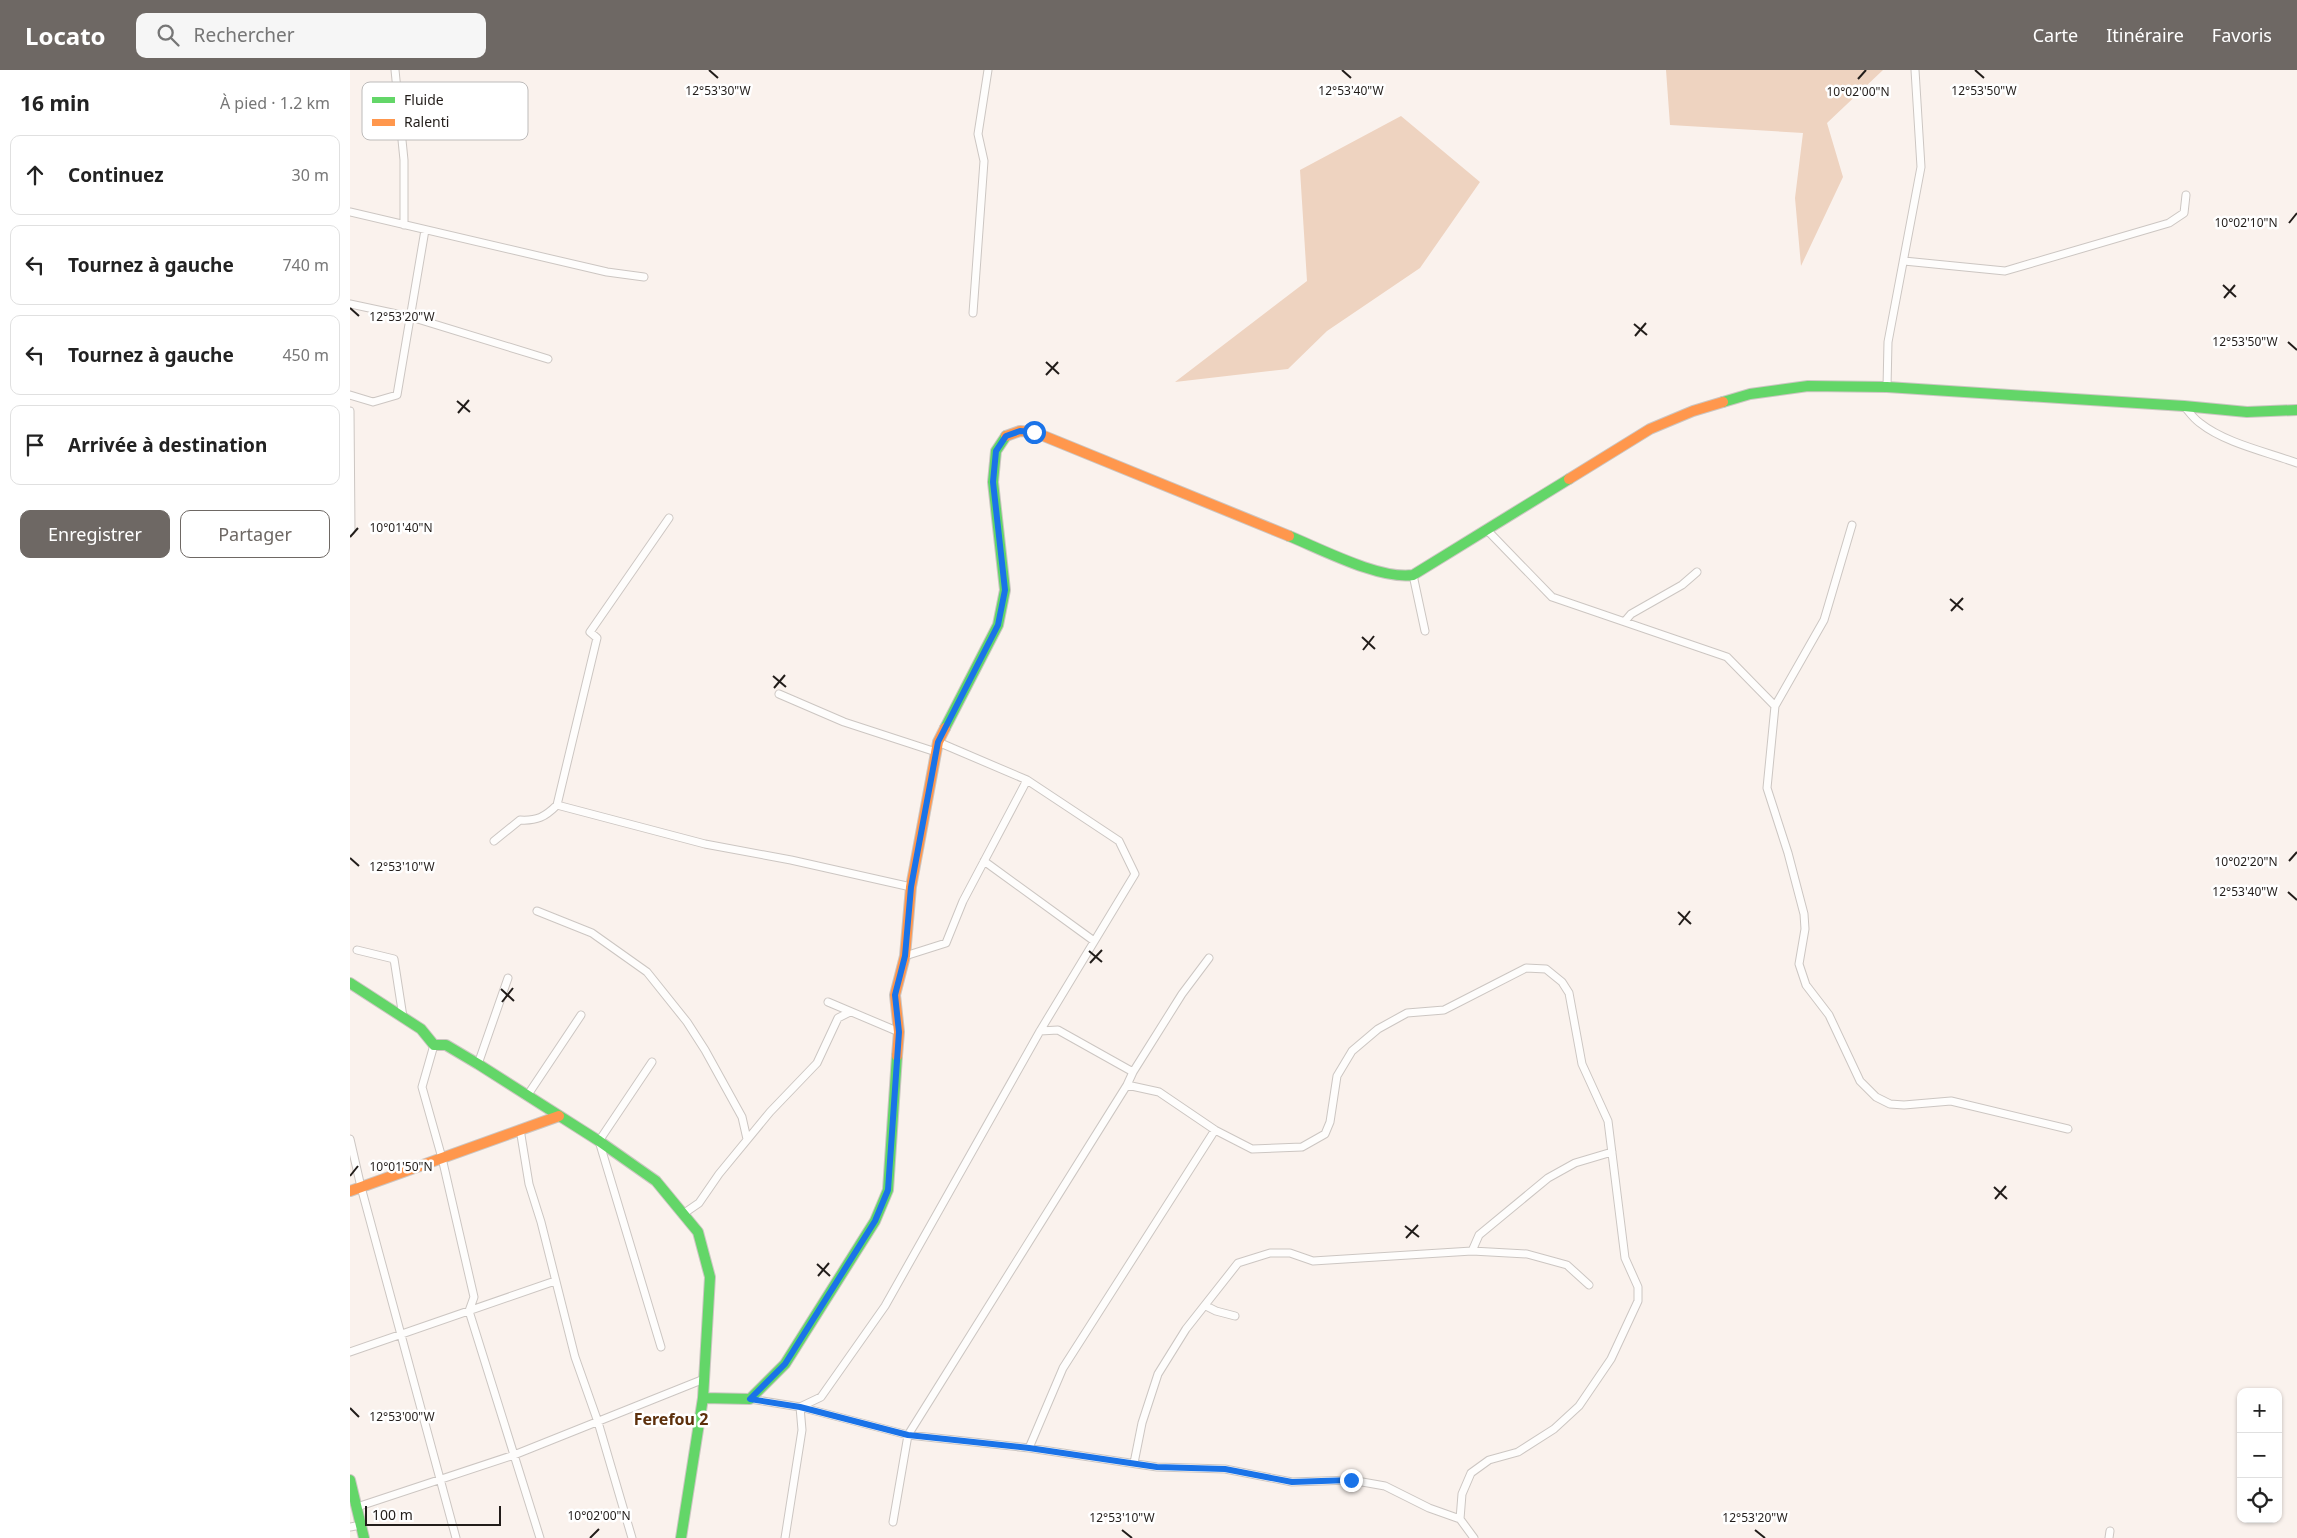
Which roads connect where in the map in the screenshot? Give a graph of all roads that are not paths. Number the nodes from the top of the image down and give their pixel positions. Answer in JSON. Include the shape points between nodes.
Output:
{"nodes":[{"id":1,"x":988,"y":70,"type":"edge"},
{"id":2,"x":1916,"y":70,"type":"edge"},
{"id":3,"x":402,"y":140,"type":"edge"},
{"id":4,"x":2186,"y":195,"type":"dead end"},
{"id":5,"x":350,"y":212,"type":"edge"},
{"id":6,"x":404,"y":225,"type":"junction"},
{"id":7,"x":425,"y":230,"type":"junction"},
{"id":8,"x":1904,"y":261,"type":"junction"},
{"id":9,"x":644,"y":276,"type":"dead end"},
{"id":10,"x":350,"y":304,"type":"edge"},
{"id":11,"x":973,"y":313,"type":"dead end"},
{"id":12,"x":411,"y":317,"type":"junction"},
{"id":13,"x":548,"y":359,"type":"dead end"},
{"id":14,"x":1887,"y":387,"type":"junction"},
{"id":15,"x":350,"y":395,"type":"edge"},
{"id":16,"x":2184,"y":406,"type":"junction"},
{"id":17,"x":2297,"y":410,"type":"edge"},
{"id":18,"x":350,"y":411,"type":"edge"},
{"id":19,"x":2297,"y":463,"type":"edge"},
{"id":20,"x":669,"y":518,"type":"dead end"},
{"id":21,"x":1852,"y":525,"type":"dead end"},
{"id":22,"x":1487,"y":530,"type":"junction"},
{"id":23,"x":351,"y":531,"type":"edge"},
{"id":24,"x":1697,"y":572,"type":"dead end"},
{"id":25,"x":1413,"y":575,"type":"junction"},
{"id":26,"x":1624,"y":621,"type":"junction"},
{"id":27,"x":1425,"y":632,"type":"dead end"},
{"id":28,"x":779,"y":694,"type":"dead end"},
{"id":29,"x":1775,"y":706,"type":"junction"},
{"id":30,"x":937,"y":747,"type":"junction"},
{"id":31,"x":1028,"y":780,"type":"junction"},
{"id":32,"x":557,"y":805,"type":"junction"},
{"id":33,"x":494,"y":841,"type":"dead end"},
{"id":34,"x":984,"y":861,"type":"junction"},
{"id":35,"x":911,"y":887,"type":"junction"},
{"id":36,"x":537,"y":911,"type":"dead end"},
{"id":37,"x":1094,"y":941,"type":"junction"},
{"id":38,"x":357,"y":950,"type":"dead end"},
{"id":39,"x":905,"y":956,"type":"junction"},
{"id":40,"x":1209,"y":958,"type":"dead end"},
{"id":41,"x":508,"y":978,"type":"dead end"},
{"id":42,"x":350,"y":984,"type":"edge"},
{"id":43,"x":828,"y":1002,"type":"dead end"},
{"id":44,"x":850,"y":1012,"type":"junction"},
{"id":45,"x":580,"y":1014,"type":"dead end"},
{"id":46,"x":403,"y":1017,"type":"junction"},
{"id":47,"x":1040,"y":1031,"type":"junction"},
{"id":48,"x":899,"y":1032,"type":"junction"},
{"id":49,"x":434,"y":1044,"type":"junction"},
{"id":50,"x":652,"y":1062,"type":"dead end"},
{"id":51,"x":478,"y":1064,"type":"junction"},
{"id":52,"x":1133,"y":1072,"type":"junction"},
{"id":53,"x":1127,"y":1086,"type":"junction"},
{"id":54,"x":528,"y":1096,"type":"junction"},
{"id":55,"x":559,"y":1116,"type":"junction"},
{"id":56,"x":520,"y":1129,"type":"junction"},
{"id":57,"x":2068,"y":1129,"type":"dead end"},
{"id":58,"x":1215,"y":1130,"type":"junction"},
{"id":59,"x":350,"y":1139,"type":"edge"},
{"id":60,"x":747,"y":1139,"type":"junction"},
{"id":61,"x":599,"y":1141,"type":"junction"},
{"id":62,"x":1612,"y":1152,"type":"junction"},
{"id":63,"x":442,"y":1158,"type":"junction"},
{"id":64,"x":361,"y":1187,"type":"junction"},
{"id":65,"x":350,"y":1191,"type":"edge"},
{"id":66,"x":683,"y":1214,"type":"junction"},
{"id":67,"x":1472,"y":1251,"type":"junction"},
{"id":68,"x":555,"y":1281,"type":"junction"},
{"id":69,"x":1590,"y":1285,"type":"dead end"},
{"id":70,"x":1206,"y":1306,"type":"junction"},
{"id":71,"x":469,"y":1311,"type":"junction"},
{"id":72,"x":1235,"y":1316,"type":"dead end"},
{"id":73,"x":402,"y":1334,"type":"junction"},
{"id":74,"x":661,"y":1348,"type":"dead end"},
{"id":75,"x":350,"y":1352,"type":"edge"},
{"id":76,"x":704,"y":1379,"type":"junction"},
{"id":77,"x":703,"y":1398,"type":"junction"},
{"id":78,"x":750,"y":1399,"type":"junction"},
{"id":79,"x":800,"y":1407,"type":"junction"},
{"id":80,"x":598,"y":1422,"type":"junction"},
{"id":81,"x":908,"y":1435,"type":"junction"},
{"id":82,"x":1029,"y":1448,"type":"junction"},
{"id":83,"x":514,"y":1455,"type":"junction"},
{"id":84,"x":1134,"y":1463,"type":"junction"},
{"id":85,"x":441,"y":1479,"type":"junction"},
{"id":86,"x":350,"y":1480,"type":"edge"},
{"id":87,"x":357,"y":1507,"type":"junction"},
{"id":88,"x":1460,"y":1519,"type":"junction"},
{"id":89,"x":893,"y":1522,"type":"dead end"},
{"id":90,"x":361,"y":1524,"type":"junction"},
{"id":91,"x":350,"y":1527,"type":"edge"},
{"id":92,"x":364,"y":1538,"type":"edge"},
{"id":93,"x":456,"y":1538,"type":"edge"},
{"id":94,"x":540,"y":1538,"type":"edge"},
{"id":95,"x":632,"y":1538,"type":"edge"},
{"id":96,"x":681,"y":1538,"type":"edge"},
{"id":97,"x":785,"y":1538,"type":"edge"},
{"id":98,"x":1474,"y":1538,"type":"edge"}],
"edges":[{"from":1,"to":11,"type":"street","via":[[978,134],[984,161]]},
{"from":2,"to":8,"type":"street","via":[[1922,167]]},
{"from":3,"to":6,"type":"street"},
{"from":4,"to":8,"type":"street","via":[[2184,213],[2169,223],[2005,271]]},
{"from":5,"to":6,"type":"street"},
{"from":6,"to":7,"type":"street"},
{"from":7,"to":9,"type":"street","via":[[607,272]]},
{"from":7,"to":12,"type":"street"},
{"from":8,"to":14,"type":"street","via":[[1888,342]]},
{"from":10,"to":12,"type":"street"},
{"from":12,"to":13,"type":"street"},
{"from":12,"to":15,"type":"street","via":[[397,395],[373,402]]},
{"from":14,"to":16,"type":"street"},
{"from":14,"to":22,"type":"street","via":[[1808,386],[1750,394],[1693,411],[1650,429]]},
{"from":16,"to":17,"type":"street","via":[[2247,412]]},
{"from":16,"to":19,"type":"street","via":[[2198,422],[2216,433]]},
{"from":18,"to":23,"type":"street"},
{"from":20,"to":32,"type":"street","via":[[590,632],[597,638]]},
{"from":21,"to":29,"type":"street","via":[[1824,620]]},
{"from":22,"to":25,"type":"street"},
{"from":22,"to":26,"type":"street","via":[[1552,597]]},
{"from":24,"to":26,"type":"street"},
{"from":25,"to":27,"type":"street"},
{"from":25,"to":30,"type":"street","via":[[1400,577],[1365,566],[1034,432],[1020,431],[1006,436],[996,451],[993,482],[1005,590],[998,625]]},
{"from":26,"to":29,"type":"street","via":[[1727,657]]},
{"from":28,"to":30,"type":"street","via":[[844,722]]},
{"from":29,"to":57,"type":"street","via":[[1767,788],[1804,914],[1799,964],[1806,986],[1829,1015],[1860,1081],[1876,1097],[1890,1104],[1951,1101]]},
{"from":30,"to":31,"type":"street"},
{"from":30,"to":35,"type":"street"},
{"from":31,"to":34,"type":"street"},
{"from":31,"to":37,"type":"street","via":[[1118,841],[1135,874]]},
{"from":32,"to":33,"type":"street","via":[[546,816],[534,821],[520,820]]},
{"from":32,"to":35,"type":"street","via":[[705,844]]},
{"from":34,"to":37,"type":"street"},
{"from":34,"to":39,"type":"street","via":[[946,943]]},
{"from":35,"to":39,"type":"street"},
{"from":36,"to":60,"type":"street","via":[[592,933],[647,972],[705,1050],[742,1117]]},
{"from":37,"to":47,"type":"street"},
{"from":38,"to":46,"type":"street","via":[[394,959]]},
{"from":39,"to":48,"type":"street","via":[[895,995]]},
{"from":40,"to":52,"type":"street"},
{"from":41,"to":51,"type":"street"},
{"from":42,"to":46,"type":"street"},
{"from":43,"to":44,"type":"street"},
{"from":44,"to":48,"type":"street"},
{"from":44,"to":60,"type":"street","via":[[838,1018],[817,1063]]},
{"from":45,"to":54,"type":"street"},
{"from":46,"to":49,"type":"street","via":[[421,1029]]},
{"from":47,"to":52,"type":"street","via":[[1058,1030]]},
{"from":47,"to":79,"type":"street","via":[[885,1306],[821,1397]]},
{"from":48,"to":78,"type":"street","via":[[888,1190],[875,1221],[785,1364]]},
{"from":49,"to":51,"type":"street","via":[[446,1045]]},
{"from":49,"to":63,"type":"street","via":[[422,1087]]},
{"from":50,"to":61,"type":"street"},
{"from":51,"to":54,"type":"street"},
{"from":52,"to":53,"type":"street"},
{"from":53,"to":58,"type":"street","via":[[1159,1092]]},
{"from":53,"to":81,"type":"street"},
{"from":54,"to":55,"type":"street"},
{"from":55,"to":56,"type":"street"},
{"from":55,"to":61,"type":"street"},
{"from":56,"to":63,"type":"street"},
{"from":56,"to":68,"type":"street","via":[[529,1184]]},
{"from":58,"to":62,"type":"street","via":[[1252,1149],[1302,1147],[1324,1134],[1330,1122],[1337,1076],[1352,1051],[1378,1029],[1407,1013],[1444,1010],[1526,968],[1546,969],[1562,982],[1568,993],[1582,1064],[1608,1121]]},
{"from":58,"to":82,"type":"street","via":[[1063,1368]]},
{"from":59,"to":64,"type":"street"},
{"from":60,"to":66,"type":"street","via":[[699,1203]]},
{"from":61,"to":66,"type":"street","via":[[656,1181]]},
{"from":61,"to":74,"type":"street"},
{"from":62,"to":67,"type":"street","via":[[1575,1163],[1548,1178],[1478,1235]]},
{"from":62,"to":88,"type":"street","via":[[1624,1258],[1638,1287],[1638,1301],[1610,1359],[1579,1406],[1554,1429],[1518,1452],[1489,1460],[1471,1473],[1462,1494]]},
{"from":63,"to":64,"type":"street"},
{"from":63,"to":71,"type":"street","via":[[474,1297]]},
{"from":64,"to":65,"type":"street"},
{"from":64,"to":73,"type":"street"},
{"from":66,"to":76,"type":"street","via":[[698,1232],[710,1277]]},
{"from":67,"to":69,"type":"street","via":[[1527,1254],[1567,1265]]},
{"from":67,"to":70,"type":"street","via":[[1313,1261],[1290,1253],[1270,1252],[1238,1263]]},
{"from":68,"to":71,"type":"street"},
{"from":68,"to":80,"type":"street","via":[[575,1357]]},
{"from":70,"to":72,"type":"street"},
{"from":70,"to":84,"type":"street","via":[[1186,1329],[1158,1374]]},
{"from":71,"to":73,"type":"street"},
{"from":71,"to":83,"type":"street"},
{"from":73,"to":75,"type":"street"},
{"from":73,"to":85,"type":"street"},
{"from":76,"to":77,"type":"street"},
{"from":76,"to":80,"type":"street"},
{"from":77,"to":78,"type":"street"},
{"from":77,"to":96,"type":"street"},
{"from":78,"to":79,"type":"street"},
{"from":79,"to":81,"type":"street"},
{"from":79,"to":97,"type":"street","via":[[802,1430]]},
{"from":80,"to":83,"type":"street"},
{"from":80,"to":95,"type":"street"},
{"from":81,"to":82,"type":"street"},
{"from":81,"to":89,"type":"street"},
{"from":82,"to":84,"type":"street"},
{"from":83,"to":85,"type":"street"},
{"from":83,"to":94,"type":"street"},
{"from":84,"to":88,"type":"street","via":[[1225,1469],[1292,1482],[1351,1480],[1385,1486]]},
{"from":85,"to":87,"type":"street"},
{"from":85,"to":93,"type":"street"},
{"from":86,"to":87,"type":"street"},
{"from":87,"to":90,"type":"street"},
{"from":88,"to":98,"type":"street"},
{"from":90,"to":91,"type":"street"},
{"from":90,"to":92,"type":"street"}]}
